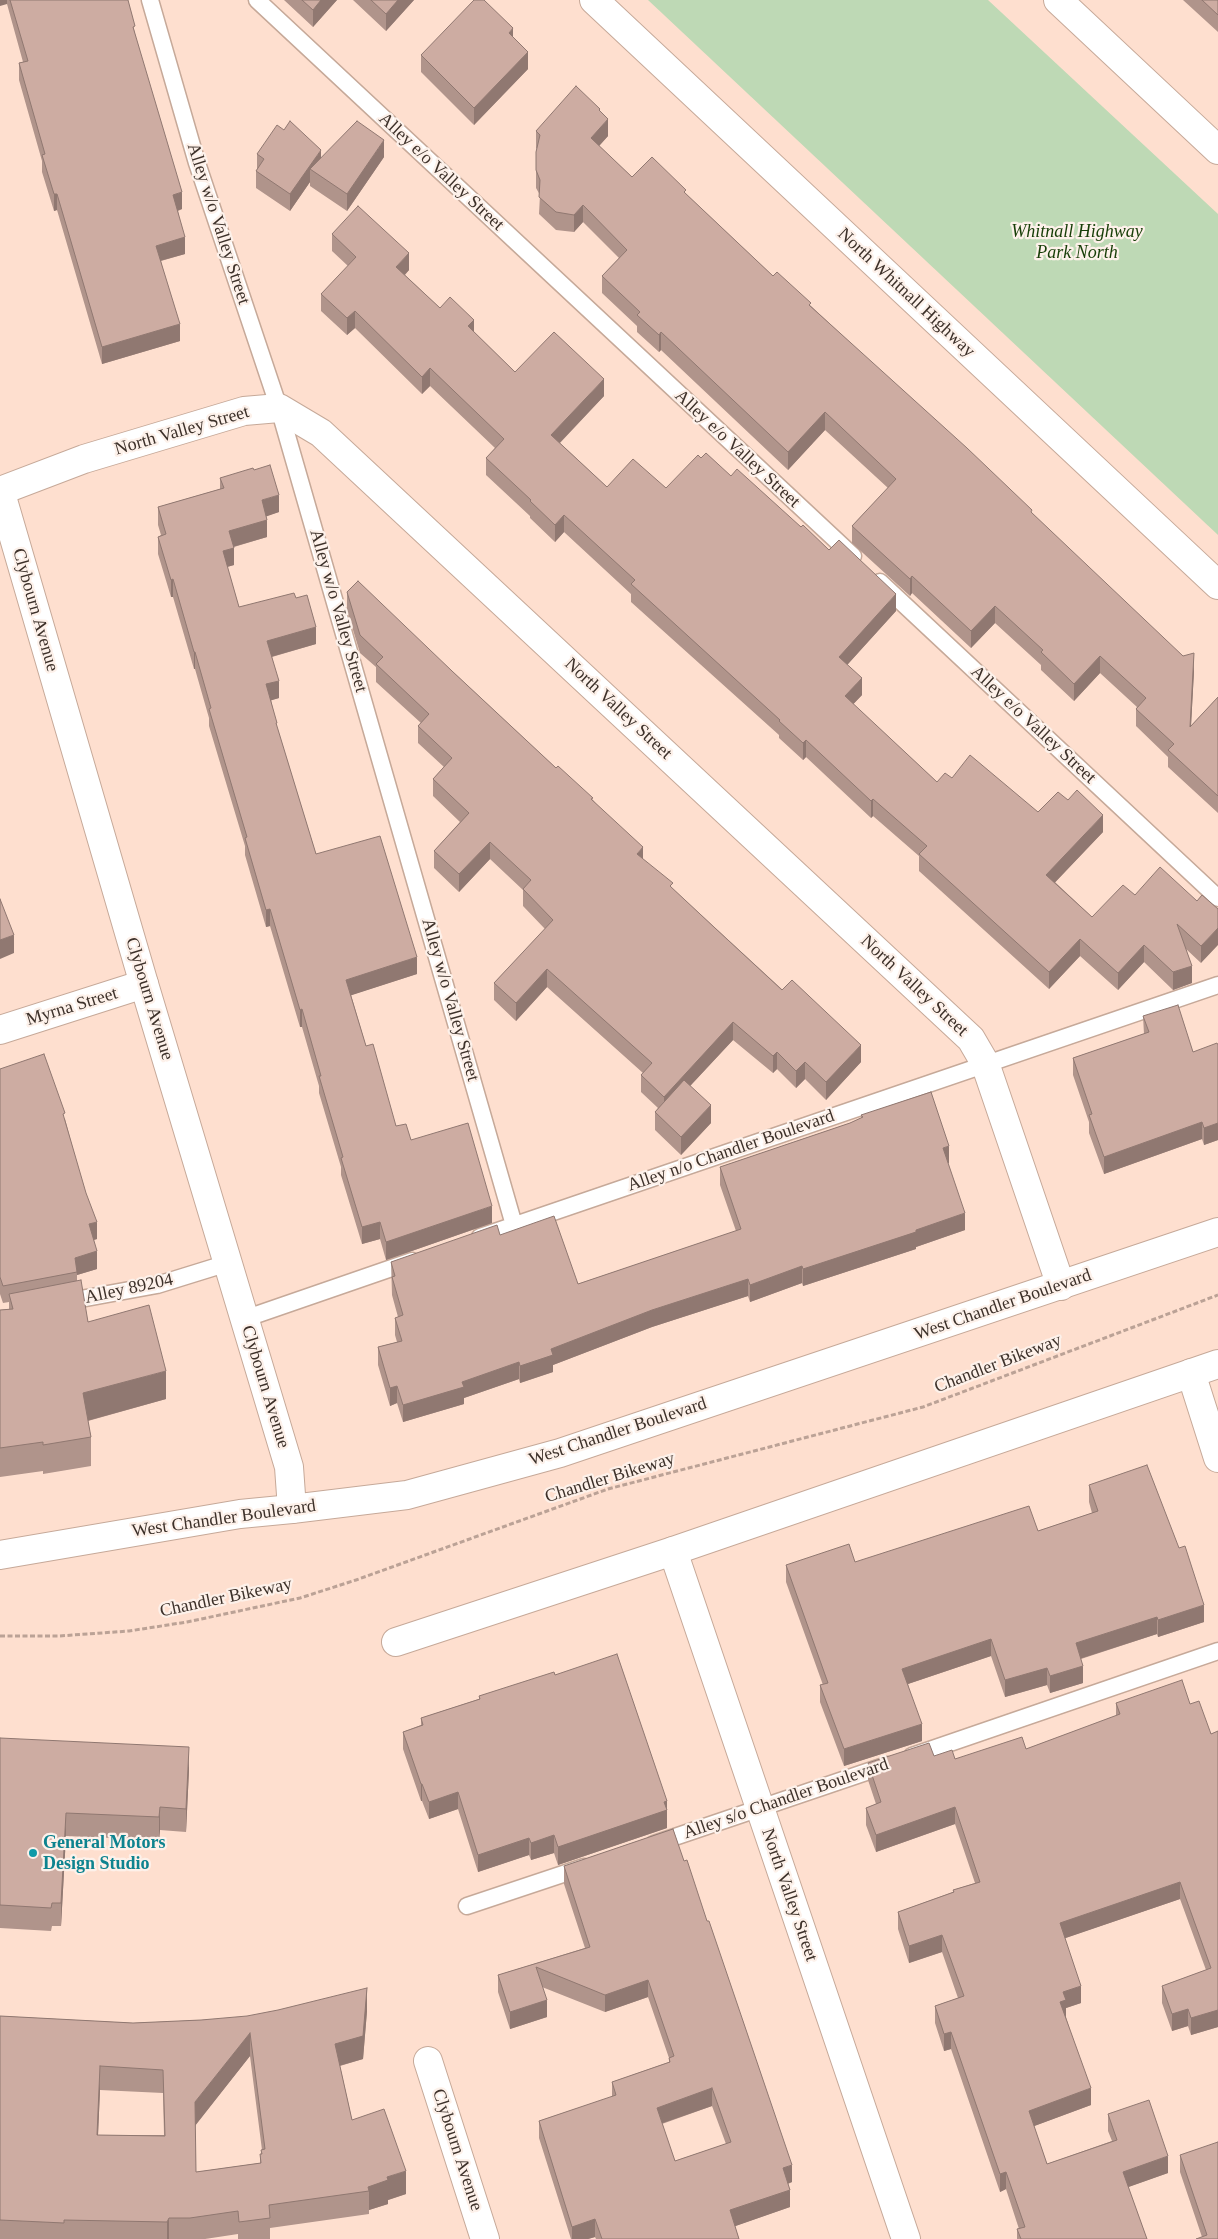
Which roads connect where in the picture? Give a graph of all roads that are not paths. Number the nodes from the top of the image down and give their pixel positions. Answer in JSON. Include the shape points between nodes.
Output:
{"nodes":[{"id":1,"x":150,"y":0,"type":"edge"},
{"id":2,"x":257,"y":0,"type":"edge"},
{"id":3,"x":594,"y":0,"type":"edge"},
{"id":4,"x":1058,"y":0,"type":"edge"},
{"id":5,"x":1218,"y":150,"type":"edge"},
{"id":6,"x":279,"y":408,"type":"junction"},
{"id":7,"x":0,"y":491,"type":"edge"},
{"id":8,"x":1218,"y":585,"type":"edge"},
{"id":9,"x":1218,"y":898,"type":"edge"},
{"id":10,"x":144,"y":984,"type":"junction"},
{"id":11,"x":1218,"y":985,"type":"edge"},
{"id":12,"x":0,"y":1030,"type":"edge"},
{"id":13,"x":984,"y":1063,"type":"junction"},
{"id":14,"x":514,"y":1225,"type":"junction"},
{"id":15,"x":1218,"y":1232,"type":"edge"},
{"id":16,"x":468,"y":1242,"type":"edge"},
{"id":17,"x":430,"y":1254,"type":"edge"},
{"id":18,"x":228,"y":1263,"type":"junction"},
{"id":19,"x":1061,"y":1286,"type":"junction"},
{"id":20,"x":52,"y":1305,"type":"edge"},
{"id":21,"x":244,"y":1319,"type":"junction"},
{"id":22,"x":1218,"y":1364,"type":"edge"},
{"id":23,"x":1191,"y":1373,"type":"junction"},
{"id":24,"x":1218,"y":1458,"type":"edge"},
{"id":25,"x":292,"y":1509,"type":"junction"},
{"id":26,"x":673,"y":1551,"type":"junction"},
{"id":27,"x":0,"y":1555,"type":"edge"},
{"id":28,"x":396,"y":1642,"type":"dead end"},
{"id":29,"x":1218,"y":1651,"type":"edge"},
{"id":30,"x":759,"y":1808,"type":"junction"},
{"id":31,"x":637,"y":1849,"type":"edge"},
{"id":32,"x":599,"y":1862,"type":"edge"},
{"id":33,"x":467,"y":1906,"type":"dead end"},
{"id":34,"x":428,"y":2061,"type":"dead end"},
{"id":35,"x":485,"y":2239,"type":"edge"},
{"id":36,"x":906,"y":2239,"type":"edge"}],
"edges":[{"from":1,"to":6,"type":"lane","name":"Alley w/o Valley Street","via":[[196,163]]},
{"from":2,"to":9,"type":"lane","name":"Alley e/o Valley Street"},
{"from":3,"to":8,"type":"street","name":"North Whitnall Highway"},
{"from":4,"to":5,"type":"street"},
{"from":6,"to":7,"type":"street","name":"North Valley Street","via":[[244,410],[84,459]]},
{"from":6,"to":13,"type":"street","name":"North Valley Street","via":[[328,439],[971,1040]]},
{"from":6,"to":14,"type":"lane","name":"Alley w/o Valley Street"},
{"from":7,"to":10,"type":"street","name":"Clybourn Avenue"},
{"from":10,"to":12,"type":"street","name":"Myrna Street"},
{"from":10,"to":18,"type":"street","name":"Clybourn Avenue"},
{"from":11,"to":13,"type":"lane","name":"Alley n/o Chandler Boulevard"},
{"from":13,"to":14,"type":"lane","name":"Alley n/o Chandler Boulevard"},
{"from":13,"to":19,"type":"street","name":"North Valley Street"},
{"from":14,"to":16,"type":"lane","name":"Alley n/o Chandler Boulevard"},
{"from":15,"to":19,"type":"street","name":"West Chandler Boulevard"},
{"from":17,"to":21,"type":"lane"},
{"from":18,"to":20,"type":"lane","name":"Alley 89204","via":[[157,1285]]},
{"from":18,"to":21,"type":"street","name":"Clybourn Avenue"},
{"from":19,"to":25,"type":"street","name":"West Chandler Boulevard","via":[[560,1453],[407,1495]]},
{"from":21,"to":25,"type":"street","name":"Clybourn Avenue","via":[[289,1467]]},
{"from":22,"to":23,"type":"street"},
{"from":23,"to":24,"type":"street"},
{"from":23,"to":26,"type":"street"},
{"from":25,"to":27,"type":"street","name":"West Chandler Boulevard","via":[[240,1514]]},
{"from":26,"to":28,"type":"street"},
{"from":26,"to":30,"type":"street","name":"North Valley Street"},
{"from":29,"to":30,"type":"lane","name":"Alley s/o Chandler Boulevard"},
{"from":30,"to":31,"type":"lane","name":"Alley s/o Chandler Boulevard"},
{"from":30,"to":36,"type":"street","name":"North Valley Street"},
{"from":32,"to":33,"type":"lane"},
{"from":34,"to":35,"type":"street","name":"Clybourn Avenue"}]}
